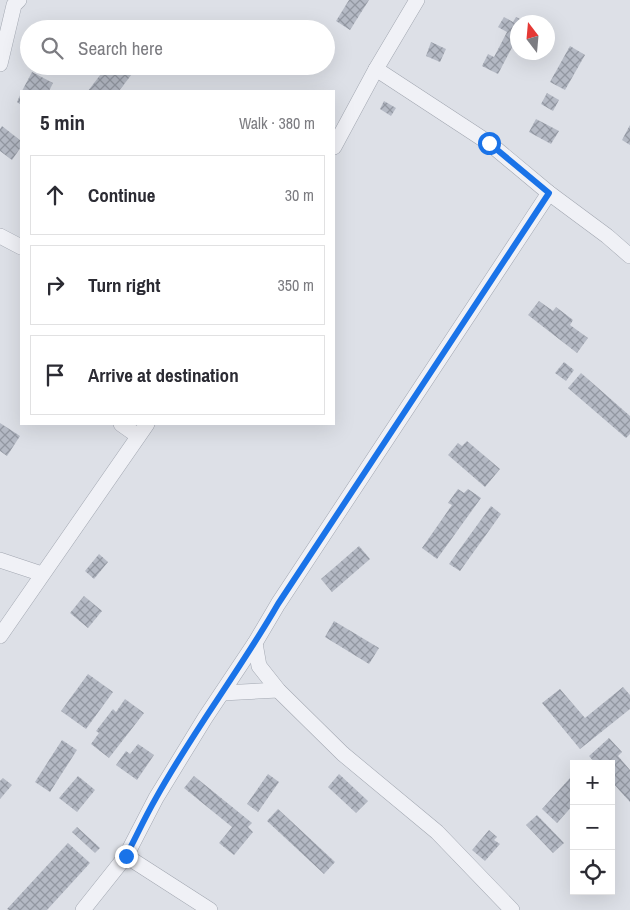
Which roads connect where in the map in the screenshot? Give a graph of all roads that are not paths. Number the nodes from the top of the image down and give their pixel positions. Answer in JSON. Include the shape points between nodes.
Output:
{"nodes":[{"id":1,"x":417,"y":0,"type":"edge"},
{"id":2,"x":14,"y":2,"type":"edge"},
{"id":3,"x":0,"y":64,"type":"edge"},
{"id":4,"x":376,"y":69,"type":"junction"},
{"id":5,"x":335,"y":145,"type":"edge"},
{"id":6,"x":549,"y":193,"type":"junction"},
{"id":7,"x":0,"y":236,"type":"edge"},
{"id":8,"x":20,"y":246,"type":"edge"},
{"id":9,"x":630,"y":256,"type":"edge"},
{"id":10,"x":124,"y":425,"type":"edge"},
{"id":11,"x":142,"y":430,"type":"edge"},
{"id":12,"x":0,"y":560,"type":"edge"},
{"id":13,"x":42,"y":574,"type":"junction"},
{"id":14,"x":0,"y":636,"type":"edge"},
{"id":15,"x":255,"y":643,"type":"junction"},
{"id":16,"x":278,"y":690,"type":"junction"},
{"id":17,"x":222,"y":693,"type":"junction"},
{"id":18,"x":126,"y":856,"type":"junction"},
{"id":19,"x":82,"y":910,"type":"edge"},
{"id":20,"x":210,"y":910,"type":"edge"},
{"id":21,"x":512,"y":910,"type":"edge"}],
"edges":[{"from":1,"to":4,"type":"street"},
{"from":2,"to":3,"type":"street"},
{"from":4,"to":5,"type":"street"},
{"from":4,"to":6,"type":"street","via":[[489,143]]},
{"from":6,"to":9,"type":"street"},
{"from":6,"to":15,"type":"street"},
{"from":7,"to":8,"type":"street"},
{"from":10,"to":11,"type":"street"},
{"from":11,"to":13,"type":"street"},
{"from":12,"to":13,"type":"street"},
{"from":13,"to":14,"type":"street"},
{"from":15,"to":16,"type":"street","via":[[259,666]]},
{"from":15,"to":17,"type":"street"},
{"from":16,"to":17,"type":"street"},
{"from":16,"to":21,"type":"street","via":[[343,754],[437,832]]},
{"from":17,"to":18,"type":"street","via":[[156,798]]},
{"from":18,"to":19,"type":"street"},
{"from":18,"to":20,"type":"street"}]}
